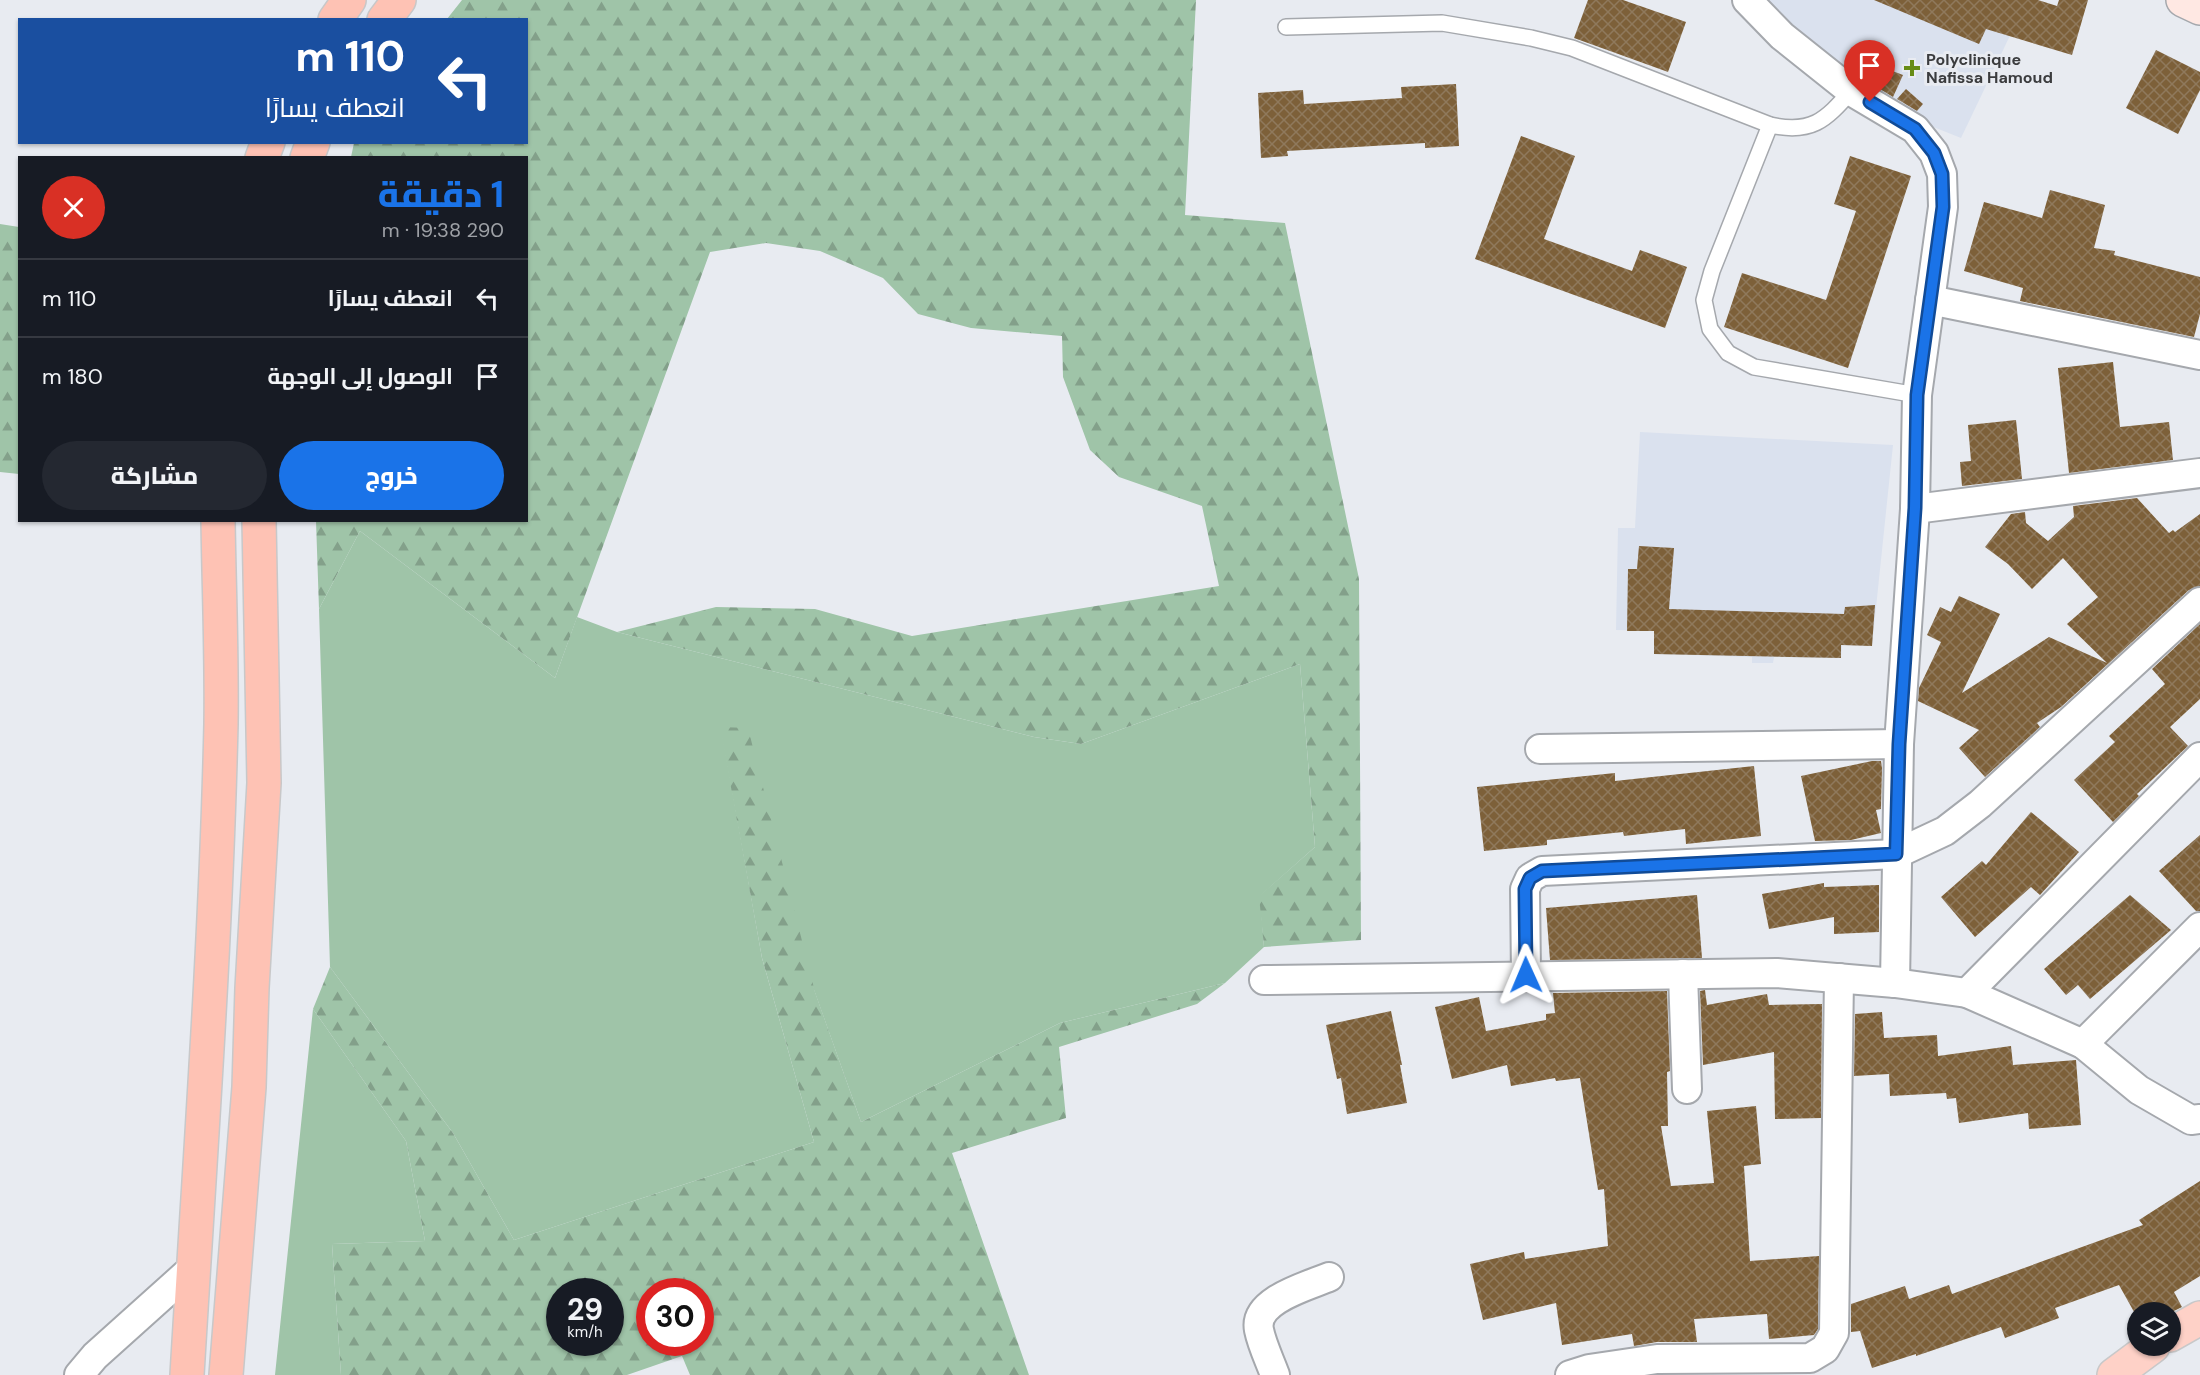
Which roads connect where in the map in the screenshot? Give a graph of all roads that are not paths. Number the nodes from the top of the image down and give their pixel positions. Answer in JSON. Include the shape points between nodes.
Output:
{"nodes":[{"id":1,"x":349,"y":0,"type":"edge"},
{"id":2,"x":399,"y":0,"type":"edge"},
{"id":3,"x":1747,"y":0,"type":"edge"},
{"id":4,"x":2184,"y":0,"type":"edge"},
{"id":5,"x":2200,"y":8,"type":"edge"},
{"id":6,"x":336,"y":18,"type":"edge"},
{"id":7,"x":386,"y":18,"type":"edge"},
{"id":8,"x":1286,"y":27,"type":"dead end"},
{"id":9,"x":1851,"y":91,"type":"junction"},
{"id":10,"x":1770,"y":125,"type":"junction"},
{"id":11,"x":1930,"y":300,"type":"junction"},
{"id":12,"x":2200,"y":355,"type":"edge"},
{"id":13,"x":1917,"y":395,"type":"junction"},
{"id":14,"x":2200,"y":473,"type":"edge"},
{"id":15,"x":1915,"y":508,"type":"junction"},
{"id":16,"x":218,"y":522,"type":"edge"},
{"id":17,"x":259,"y":522,"type":"edge"},
{"id":18,"x":2200,"y":602,"type":"edge"},
{"id":19,"x":1899,"y":744,"type":"junction"},
{"id":20,"x":1540,"y":749,"type":"dead end"},
{"id":21,"x":2200,"y":757,"type":"edge"},
{"id":22,"x":1896,"y":854,"type":"junction"},
{"id":23,"x":2200,"y":927,"type":"edge"},
{"id":24,"x":1683,"y":974,"type":"junction"},
{"id":25,"x":1526,"y":975,"type":"junction"},
{"id":26,"x":1839,"y":978,"type":"junction"},
{"id":27,"x":1264,"y":980,"type":"dead end"},
{"id":28,"x":1895,"y":982,"type":"junction"},
{"id":29,"x":1967,"y":993,"type":"junction"},
{"id":30,"x":2083,"y":1044,"type":"junction"},
{"id":31,"x":1687,"y":1089,"type":"dead end"},
{"id":32,"x":2200,"y":1119,"type":"edge"},
{"id":33,"x":193,"y":1268,"type":"junction"},
{"id":34,"x":1329,"y":1277,"type":"dead end"},
{"id":35,"x":2200,"y":1317,"type":"edge"},
{"id":36,"x":2181,"y":1328,"type":"edge"},
{"id":37,"x":2140,"y":1356,"type":"edge"},
{"id":38,"x":79,"y":1375,"type":"edge"},
{"id":39,"x":187,"y":1375,"type":"edge"},
{"id":40,"x":226,"y":1375,"type":"edge"},
{"id":41,"x":1275,"y":1375,"type":"edge"},
{"id":42,"x":1570,"y":1375,"type":"edge"},
{"id":43,"x":2114,"y":1375,"type":"edge"}],
"edges":[{"from":1,"to":6,"type":"highway"},
{"from":2,"to":7,"type":"highway"},
{"from":3,"to":9,"type":"street","via":[[1782,36]]},
{"from":4,"to":5,"type":"main road"},
{"from":8,"to":10,"type":"lane","via":[[1442,24],[1531,38],[1572,48]]},
{"from":9,"to":10,"type":"lane","via":[[1832,113],[1806,128]]},
{"from":9,"to":11,"type":"street","via":[[1915,129],[1934,153],[1942,174],[1943,207]]},
{"from":10,"to":13,"type":"lane","via":[[1712,271],[1704,300],[1710,329],[1728,353],[1754,367]]},
{"from":11,"to":12,"type":"street"},
{"from":11,"to":13,"type":"street"},
{"from":13,"to":15,"type":"street"},
{"from":14,"to":15,"type":"street"},
{"from":15,"to":19,"type":"street"},
{"from":16,"to":33,"type":"highway","via":[[218,826]]},
{"from":17,"to":40,"type":"highway","via":[[264,783],[249,1087]]},
{"from":18,"to":22,"type":"street","via":[[1980,804],[1945,831]]},
{"from":19,"to":20,"type":"street"},
{"from":19,"to":22,"type":"street"},
{"from":21,"to":29,"type":"street"},
{"from":22,"to":25,"type":"street","via":[[1542,871],[1530,878],[1525,889]]},
{"from":22,"to":28,"type":"street"},
{"from":23,"to":30,"type":"street"},
{"from":24,"to":25,"type":"street"},
{"from":24,"to":26,"type":"street","via":[[1777,973]]},
{"from":24,"to":31,"type":"street"},
{"from":25,"to":27,"type":"street"},
{"from":26,"to":28,"type":"street"},
{"from":26,"to":42,"type":"street","via":[[1834,1333],[1825,1349],[1810,1358],[1657,1359]]},
{"from":28,"to":29,"type":"street"},
{"from":29,"to":30,"type":"street"},
{"from":30,"to":32,"type":"street","via":[[2139,1090],[2191,1120]]},
{"from":33,"to":38,"type":"street","via":[[118,1334]]},
{"from":33,"to":39,"type":"highway"},
{"from":34,"to":41,"type":"street","via":[[1268,1304],[1260,1315],[1258,1328]]},
{"from":35,"to":36,"type":"main road"},
{"from":37,"to":43,"type":"main road"}]}
